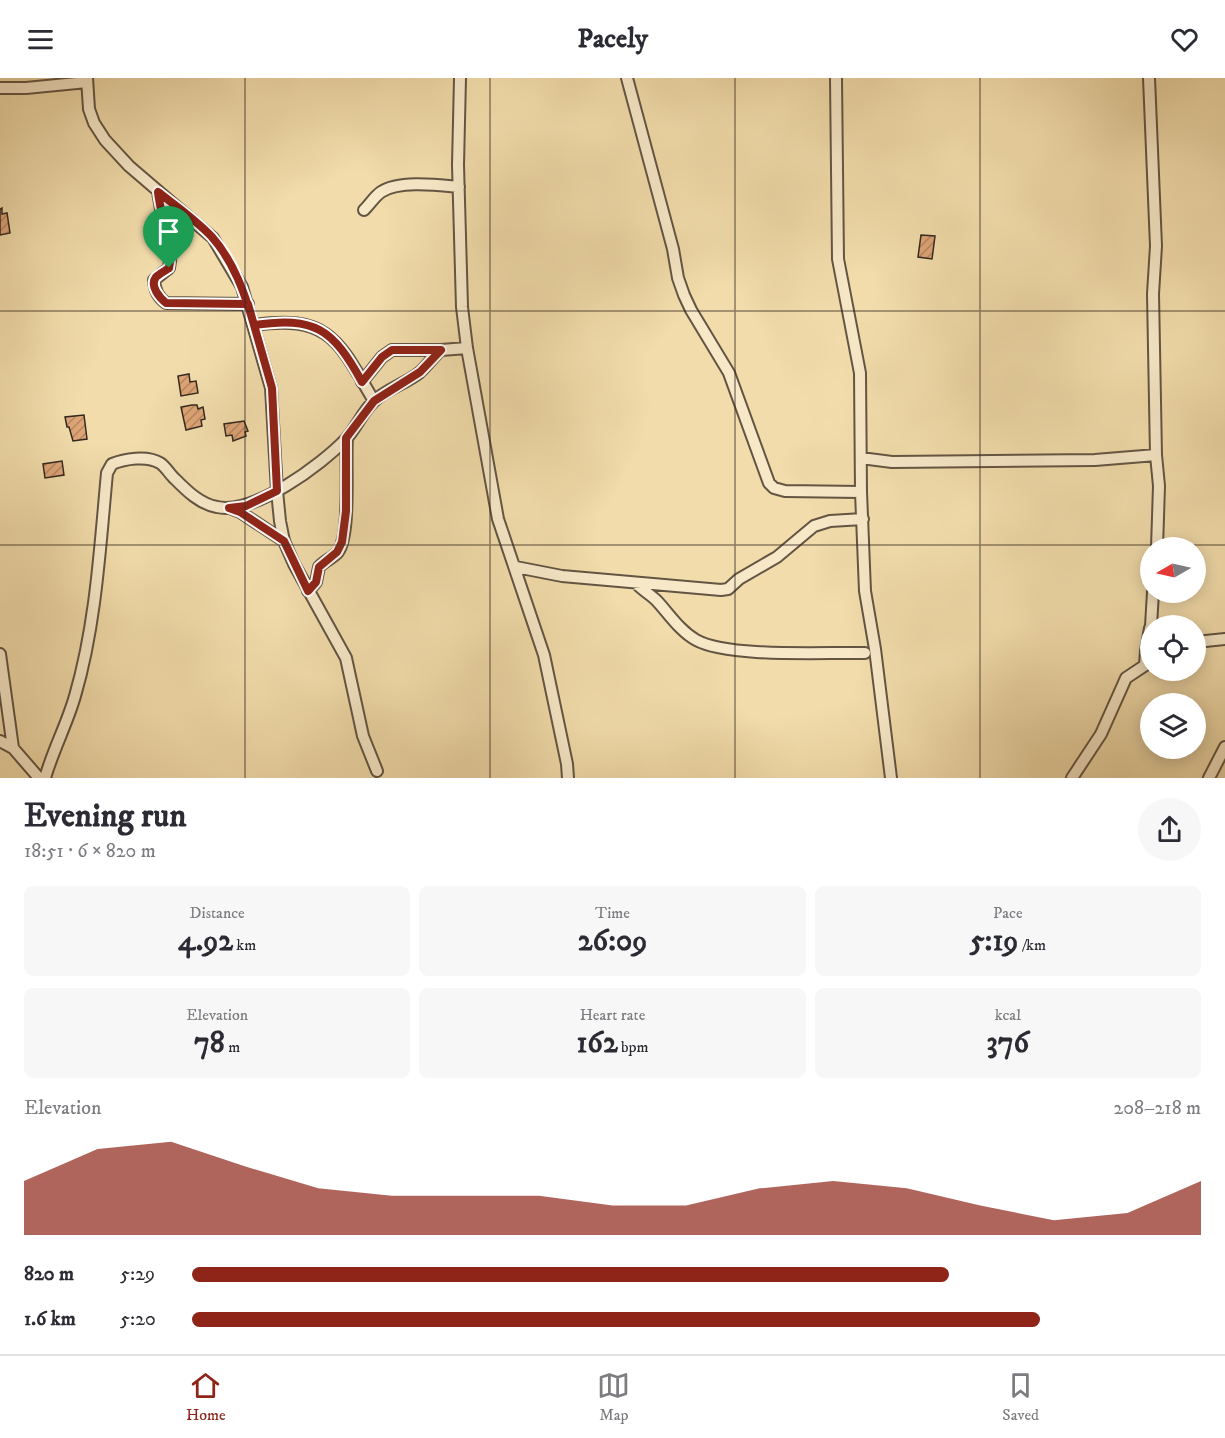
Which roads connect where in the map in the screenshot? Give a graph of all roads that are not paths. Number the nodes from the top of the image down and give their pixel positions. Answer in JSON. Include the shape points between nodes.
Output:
{"nodes":[{"id":1,"x":460,"y":78,"type":"edge"},
{"id":2,"x":627,"y":78,"type":"edge"},
{"id":3,"x":836,"y":78,"type":"edge"},
{"id":4,"x":1149,"y":78,"type":"edge"},
{"id":5,"x":87,"y":80,"type":"edge"},
{"id":6,"x":0,"y":88,"type":"edge"},
{"id":7,"x":459,"y":187,"type":"junction"},
{"id":8,"x":158,"y":192,"type":"junction"},
{"id":9,"x":364,"y":210,"type":"dead end"},
{"id":10,"x":248,"y":304,"type":"junction"},
{"id":11,"x":254,"y":325,"type":"junction"},
{"id":12,"x":467,"y":348,"type":"junction"},
{"id":13,"x":441,"y":350,"type":"junction"},
{"id":14,"x":362,"y":382,"type":"junction"},
{"id":15,"x":374,"y":401,"type":"junction"},
{"id":16,"x":346,"y":438,"type":"junction"},
{"id":17,"x":1156,"y":455,"type":"junction"},
{"id":18,"x":861,"y":458,"type":"junction"},
{"id":19,"x":277,"y":491,"type":"junction"},
{"id":20,"x":861,"y":492,"type":"junction"},
{"id":21,"x":229,"y":508,"type":"junction"},
{"id":22,"x":863,"y":519,"type":"junction"},
{"id":23,"x":1157,"y":537,"type":"edge"},
{"id":24,"x":284,"y":541,"type":"junction"},
{"id":25,"x":516,"y":567,"type":"junction"},
{"id":26,"x":636,"y":583,"type":"junction"},
{"id":27,"x":308,"y":591,"type":"junction"},
{"id":28,"x":1225,"y":639,"type":"edge"},
{"id":29,"x":1206,"y":641,"type":"edge"},
{"id":30,"x":865,"y":653,"type":"dead end"},
{"id":31,"x":0,"y":654,"type":"edge"},
{"id":32,"x":1140,"y":668,"type":"edge"},
{"id":33,"x":0,"y":741,"type":"edge"},
{"id":34,"x":1225,"y":747,"type":"edge"},
{"id":35,"x":13,"y":748,"type":"junction"},
{"id":36,"x":377,"y":771,"type":"dead end"},
{"id":37,"x":39,"y":778,"type":"edge"},
{"id":38,"x":45,"y":778,"type":"edge"},
{"id":39,"x":568,"y":778,"type":"edge"},
{"id":40,"x":891,"y":778,"type":"edge"},
{"id":41,"x":1072,"y":778,"type":"edge"},
{"id":42,"x":1209,"y":778,"type":"edge"}],
"edges":[{"from":1,"to":7,"type":"street"},
{"from":2,"to":20,"type":"street","via":[[678,278],[729,373],[770,483],[785,491]]},
{"from":3,"to":18,"type":"street","via":[[838,259],[860,374]]},
{"from":4,"to":17,"type":"street","via":[[1156,246]]},
{"from":5,"to":6,"type":"street"},
{"from":5,"to":8,"type":"street","via":[[87,100],[94,123],[114,151]]},
{"from":7,"to":9,"type":"street","via":[[389,188]]},
{"from":7,"to":12,"type":"street"},
{"from":8,"to":10,"type":"street","via":[[213,238],[238,278]]},
{"from":8,"to":10,"type":"street","via":[[170,261],[169,268],[154,280],[160,298],[172,304]]},
{"from":10,"to":11,"type":"street"},
{"from":11,"to":14,"type":"street","via":[[297,322],[322,330],[346,354]]},
{"from":11,"to":19,"type":"street","via":[[272,388]]},
{"from":12,"to":13,"type":"street"},
{"from":12,"to":25,"type":"street","via":[[498,519]]},
{"from":13,"to":14,"type":"street","via":[[392,350]]},
{"from":13,"to":15,"type":"street","via":[[420,372]]},
{"from":14,"to":15,"type":"street"},
{"from":15,"to":16,"type":"street"},
{"from":16,"to":19,"type":"street"},
{"from":16,"to":27,"type":"street","via":[[342,542],[337,552],[319,567],[316,582]]},
{"from":17,"to":18,"type":"street","via":[[1083,460],[892,462]]},
{"from":17,"to":23,"type":"street"},
{"from":18,"to":20,"type":"street"},
{"from":19,"to":21,"type":"street","via":[[246,506]]},
{"from":19,"to":24,"type":"street"},
{"from":20,"to":22,"type":"street"},
{"from":21,"to":24,"type":"street"},
{"from":21,"to":38,"type":"street","via":[[217,508],[199,500],[160,464],[141,459],[111,464],[83,664]]},
{"from":22,"to":26,"type":"street","via":[[830,520],[814,526],[777,557],[726,589]]},
{"from":22,"to":40,"type":"street","via":[[865,601]]},
{"from":24,"to":27,"type":"street"},
{"from":25,"to":26,"type":"street"},
{"from":25,"to":39,"type":"street","via":[[544,655]]},
{"from":26,"to":30,"type":"street","via":[[684,631],[707,645],[752,651]]},
{"from":27,"to":36,"type":"street","via":[[346,658],[363,736]]},
{"from":28,"to":29,"type":"street"},
{"from":31,"to":35,"type":"street"},
{"from":32,"to":41,"type":"street","via":[[1124,681],[1101,734]]},
{"from":33,"to":35,"type":"street"},
{"from":34,"to":42,"type":"street"},
{"from":35,"to":37,"type":"street"}]}
